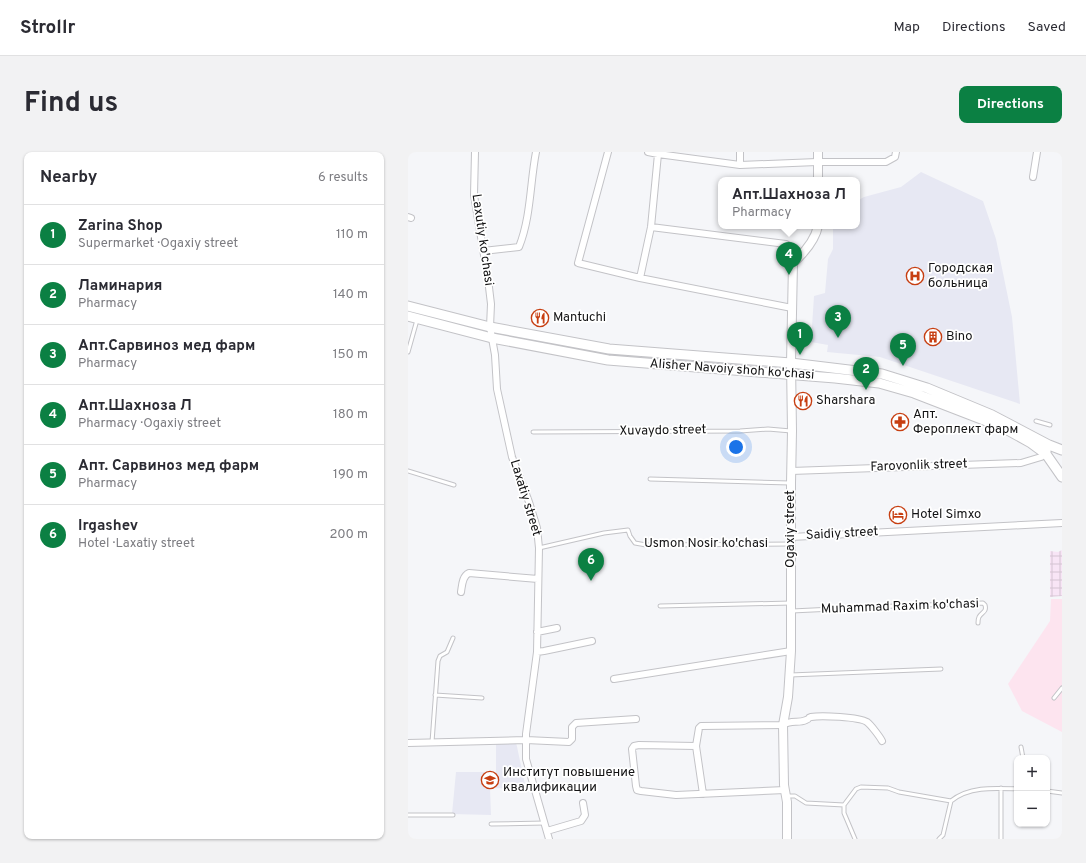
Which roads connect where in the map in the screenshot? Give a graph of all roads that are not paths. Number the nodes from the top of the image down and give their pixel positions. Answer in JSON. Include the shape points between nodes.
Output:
{"nodes":[{"id":1,"x":475,"y":152,"type":"edge"},
{"id":2,"x":536,"y":152,"type":"edge"},
{"id":3,"x":608,"y":152,"type":"edge"},
{"id":4,"x":648,"y":152,"type":"edge"},
{"id":5,"x":740,"y":152,"type":"edge"},
{"id":6,"x":818,"y":152,"type":"edge"},
{"id":7,"x":1037,"y":152,"type":"edge"},
{"id":8,"x":658,"y":154,"type":"junction"},
{"id":9,"x":896,"y":154,"type":"edge"},
{"id":10,"x":817,"y":162,"type":"junction"},
{"id":11,"x":740,"y":165,"type":"junction"},
{"id":12,"x":818,"y":177,"type":"edge"},
{"id":13,"x":1034,"y":177,"type":"dead end"},
{"id":14,"x":651,"y":227,"type":"junction"},
{"id":15,"x":817,"y":229,"type":"edge"},
{"id":16,"x":483,"y":251,"type":"junction"},
{"id":17,"x":803,"y":254,"type":"junction"},
{"id":18,"x":640,"y":278,"type":"junction"},
{"id":19,"x":408,"y":306,"type":"edge"},
{"id":20,"x":792,"y":308,"type":"junction"},
{"id":21,"x":408,"y":316,"type":"edge"},
{"id":22,"x":418,"y":319,"type":"junction"},
{"id":23,"x":490,"y":327,"type":"junction"},
{"id":24,"x":492,"y":338,"type":"junction"},
{"id":25,"x":408,"y":352,"type":"edge"},
{"id":26,"x":791,"y":363,"type":"junction"},
{"id":27,"x":791,"y":374,"type":"junction"},
{"id":28,"x":1036,"y":421,"type":"dead end"},
{"id":29,"x":1050,"y":425,"type":"dead end"},
{"id":30,"x":792,"y":431,"type":"junction"},
{"id":31,"x":533,"y":432,"type":"dead end"},
{"id":32,"x":1049,"y":445,"type":"junction"},
{"id":33,"x":1062,"y":450,"type":"edge"},
{"id":34,"x":1046,"y":454,"type":"junction"},
{"id":35,"x":408,"y":471,"type":"edge"},
{"id":36,"x":791,"y":471,"type":"junction"},
{"id":37,"x":1062,"y":477,"type":"edge"},
{"id":38,"x":650,"y":479,"type":"dead end"},
{"id":39,"x":790,"y":483,"type":"junction"},
{"id":40,"x":454,"y":485,"type":"dead end"},
{"id":41,"x":1062,"y":523,"type":"edge"},
{"id":42,"x":791,"y":540,"type":"junction"},
{"id":43,"x":539,"y":548,"type":"junction"},
{"id":44,"x":538,"y":579,"type":"junction"},
{"id":45,"x":461,"y":592,"type":"dead end"},
{"id":46,"x":660,"y":606,"type":"dead end"},
{"id":47,"x":791,"y":607,"type":"junction"},
{"id":48,"x":978,"y":624,"type":"dead end"},
{"id":49,"x":557,"y":628,"type":"dead end"},
{"id":50,"x":537,"y":632,"type":"junction"},
{"id":51,"x":453,"y":638,"type":"dead end"},
{"id":52,"x":592,"y":641,"type":"dead end"},
{"id":53,"x":791,"y":651,"type":"junction"},
{"id":54,"x":537,"y":652,"type":"junction"},
{"id":55,"x":941,"y":669,"type":"dead end"},
{"id":56,"x":790,"y":675,"type":"junction"},
{"id":57,"x":614,"y":680,"type":"dead end"},
{"id":58,"x":1062,"y":688,"type":"edge"},
{"id":59,"x":435,"y":695,"type":"junction"},
{"id":60,"x":482,"y":698,"type":"dead end"},
{"id":61,"x":1054,"y":698,"type":"dead end"},
{"id":62,"x":636,"y":718,"type":"dead end"},
{"id":63,"x":783,"y":725,"type":"junction"},
{"id":64,"x":526,"y":740,"type":"junction"},
{"id":65,"x":882,"y":741,"type":"dead end"},
{"id":66,"x":432,"y":742,"type":"junction"},
{"id":67,"x":408,"y":743,"type":"edge"},
{"id":68,"x":696,"y":746,"type":"junction"},
{"id":69,"x":1021,"y":747,"type":"dead end"},
{"id":70,"x":1022,"y":755,"type":"edge"},
{"id":71,"x":1001,"y":788,"type":"junction"},
{"id":72,"x":1014,"y":789,"type":"edge"},
{"id":73,"x":1050,"y":791,"type":"edge"},
{"id":74,"x":785,"y":793,"type":"junction"},
{"id":75,"x":1062,"y":793,"type":"edge"},
{"id":76,"x":703,"y":794,"type":"junction"},
{"id":77,"x":951,"y":801,"type":"junction"},
{"id":78,"x":583,"y":803,"type":"dead end"},
{"id":79,"x":844,"y":805,"type":"junction"},
{"id":80,"x":408,"y":815,"type":"edge"},
{"id":81,"x":453,"y":815,"type":"dead end"},
{"id":82,"x":545,"y":823,"type":"junction"},
{"id":83,"x":491,"y":824,"type":"dead end"},
{"id":84,"x":547,"y":831,"type":"junction"},
{"id":85,"x":549,"y":839,"type":"edge"},
{"id":86,"x":787,"y":839,"type":"edge"},
{"id":87,"x":855,"y":839,"type":"edge"},
{"id":88,"x":939,"y":839,"type":"edge"},
{"id":89,"x":1002,"y":839,"type":"edge"}],
"edges":[{"from":1,"to":16,"type":"street","name":"Laxutiy ko'chasi","via":[[474,195]]},
{"from":2,"to":16,"type":"street","via":[[531,194],[519,247]]},
{"from":3,"to":18,"type":"street","via":[[578,263]]},
{"from":4,"to":8,"type":"street"},
{"from":5,"to":11,"type":"street"},
{"from":6,"to":10,"type":"street"},
{"from":7,"to":13,"type":"street"},
{"from":8,"to":11,"type":"street"},
{"from":8,"to":14,"type":"street"},
{"from":9,"to":10,"type":"street","via":[[886,162]]},
{"from":10,"to":11,"type":"street"},
{"from":10,"to":12,"type":"street"},
{"from":14,"to":17,"type":"street","via":[[786,244]]},
{"from":14,"to":18,"type":"street"},
{"from":15,"to":17,"type":"street","name":"Ogaxiy street","via":[[812,242]]},
{"from":16,"to":23,"type":"street","name":"Laxatiy street","via":[[491,304]]},
{"from":17,"to":20,"type":"street","name":"Ogaxiy street","via":[[794,263]]},
{"from":18,"to":20,"type":"street"},
{"from":19,"to":23,"type":"main road","name":"Alisher Navoiy shoh ko'chasi"},
{"from":20,"to":26,"type":"street","name":"Ogaxiy street"},
{"from":21,"to":22,"type":"main road","name":"Alisher Navoiy shoh ko'chasi"},
{"from":22,"to":24,"type":"main road","name":"Alisher Navoiy shoh ko'chasi"},
{"from":22,"to":25,"type":"lane"},
{"from":23,"to":24,"type":"street","name":"Laxatiy street"},
{"from":23,"to":26,"type":"main road","name":"Alisher Navoiy shoh ko'chasi","via":[[609,349]]},
{"from":24,"to":27,"type":"main road","name":"Alisher Navoiy shoh ko'chasi","via":[[608,360]]},
{"from":24,"to":43,"type":"street","name":"Laxatiy street","via":[[498,389],[512,457],[537,528]]},
{"from":26,"to":27,"type":"street","name":"Ogaxiy street"},
{"from":26,"to":32,"type":"main road","name":"Alisher Navoiy shoh ko'chasi","via":[[882,374],[927,388],[994,413]]},
{"from":27,"to":30,"type":"street","name":"Ogaxiy street"},
{"from":27,"to":34,"type":"main road","name":"Alisher Navoiy shoh ko'chasi","via":[[879,383],[914,393],[1002,428]]},
{"from":28,"to":29,"type":"lane"},
{"from":30,"to":31,"type":"lane","name":"Xuvaydo street","via":[[768,429]]},
{"from":30,"to":36,"type":"street","name":"Ogaxiy street"},
{"from":32,"to":33,"type":"main road","name":"Alisher Navoiy shoh ko'chasi"},
{"from":32,"to":34,"type":"main road","via":[[1046,447]]},
{"from":34,"to":36,"type":"street","name":"Farovonlik street","via":[[1021,463]]},
{"from":34,"to":37,"type":"main road","name":"Alisher Navoiy shoh ko'chasi"},
{"from":35,"to":40,"type":"lane"},
{"from":36,"to":39,"type":"street","name":"Ogaxiy street"},
{"from":38,"to":39,"type":"lane"},
{"from":39,"to":42,"type":"street","name":"Ogaxiy street"},
{"from":41,"to":42,"type":"street","name":"Saidiy street"},
{"from":42,"to":43,"type":"lane","name":"Usmon Nosir ko'chasi","via":[[646,545],[635,543],[628,530]]},
{"from":42,"to":47,"type":"street","name":"Ogaxiy street"},
{"from":43,"to":44,"type":"street","name":"Laxatiy street"},
{"from":44,"to":45,"type":"street","via":[[469,573],[464,577]]},
{"from":44,"to":50,"type":"street","name":"Laxatiy street"},
{"from":46,"to":47,"type":"lane"},
{"from":47,"to":48,"type":"lane","name":"Muhammad Raxim ko'chasi","via":[[984,603],[986,608],[979,617]]},
{"from":47,"to":53,"type":"street","name":"Ogaxiy street"},
{"from":49,"to":50,"type":"street"},
{"from":50,"to":54,"type":"street","name":"Laxatiy street"},
{"from":51,"to":59,"type":"lane","via":[[447,652],[440,656],[438,661]]},
{"from":52,"to":54,"type":"street"},
{"from":53,"to":56,"type":"street","name":"Ogaxiy street"},
{"from":53,"to":57,"type":"street"},
{"from":54,"to":64,"type":"street","name":"Laxatiy street"},
{"from":55,"to":56,"type":"lane"},
{"from":56,"to":63,"type":"street","name":"Ogaxiy street"},
{"from":58,"to":61,"type":"lane"},
{"from":59,"to":60,"type":"lane"},
{"from":59,"to":66,"type":"lane"},
{"from":62,"to":64,"type":"street","via":[[576,723],[572,727],[572,739],[569,742]]},
{"from":63,"to":65,"type":"street","via":[[789,721],[806,721],[810,717],[856,719],[867,722]]},
{"from":63,"to":68,"type":"street","via":[[702,726],[699,728]]},
{"from":63,"to":74,"type":"street","name":"Ogaxiy street"},
{"from":64,"to":66,"type":"street"},
{"from":64,"to":82,"type":"street","via":[[526,759]]},
{"from":66,"to":67,"type":"street"},
{"from":68,"to":76,"type":"street"},
{"from":68,"to":76,"type":"street","via":[[634,746],[632,749],[636,786],[640,791],[676,796]]},
{"from":69,"to":70,"type":"lane"},
{"from":71,"to":72,"type":"lane"},
{"from":71,"to":77,"type":"lane","via":[[971,791]]},
{"from":71,"to":89,"type":"lane"},
{"from":73,"to":75,"type":"lane"},
{"from":74,"to":76,"type":"street"},
{"from":74,"to":79,"type":"lane","via":[[806,803]]},
{"from":74,"to":86,"type":"street","name":"Ogaxiy street"},
{"from":77,"to":79,"type":"lane","via":[[888,788],[861,787],[856,789]]},
{"from":77,"to":88,"type":"lane","via":[[943,835]]},
{"from":78,"to":84,"type":"street","via":[[585,815],[581,821]]},
{"from":79,"to":87,"type":"lane","via":[[844,813]]},
{"from":80,"to":81,"type":"lane"},
{"from":82,"to":83,"type":"lane"},
{"from":82,"to":84,"type":"street"},
{"from":84,"to":85,"type":"street"}]}
